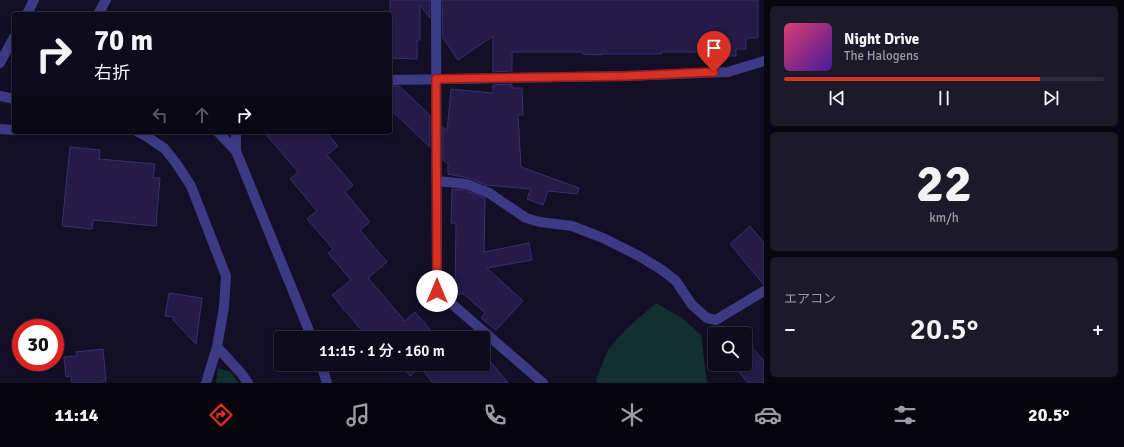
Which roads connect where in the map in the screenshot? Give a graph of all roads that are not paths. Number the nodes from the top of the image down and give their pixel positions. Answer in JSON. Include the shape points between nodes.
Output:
{"nodes":[{"id":1,"x":34,"y":0,"type":"edge"},
{"id":2,"x":106,"y":0,"type":"edge"},
{"id":3,"x":436,"y":0,"type":"edge"},
{"id":4,"x":27,"y":12,"type":"edge"},
{"id":5,"x":99,"y":12,"type":"edge"},
{"id":6,"x":12,"y":41,"type":"edge"},
{"id":7,"x":764,"y":61,"type":"edge"},
{"id":8,"x":0,"y":63,"type":"edge"},
{"id":9,"x":436,"y":79,"type":"junction"},
{"id":10,"x":392,"y":80,"type":"edge"},
{"id":11,"x":0,"y":96,"type":"edge"},
{"id":12,"x":12,"y":99,"type":"edge"},
{"id":13,"x":0,"y":129,"type":"edge"},
{"id":14,"x":12,"y":130,"type":"edge"},
{"id":15,"x":142,"y":134,"type":"edge"},
{"id":16,"x":220,"y":134,"type":"edge"},
{"id":17,"x":236,"y":134,"type":"edge"},
{"id":18,"x":236,"y":151,"type":"junction"},
{"id":19,"x":437,"y":181,"type":"junction"},
{"id":20,"x":764,"y":291,"type":"edge"},
{"id":21,"x":309,"y":331,"type":"edge"},
{"id":22,"x":217,"y":348,"type":"junction"},
{"id":23,"x":323,"y":371,"type":"edge"},
{"id":24,"x":206,"y":383,"type":"edge"},
{"id":25,"x":248,"y":383,"type":"edge"},
{"id":26,"x":327,"y":383,"type":"edge"},
{"id":27,"x":543,"y":383,"type":"edge"}],
"edges":[{"from":1,"to":4,"type":"street"},
{"from":2,"to":5,"type":"street"},
{"from":3,"to":9,"type":"street"},
{"from":6,"to":8,"type":"street"},
{"from":7,"to":9,"type":"street","via":[[728,72]]},
{"from":9,"to":10,"type":"street"},
{"from":9,"to":19,"type":"street"},
{"from":11,"to":12,"type":"street"},
{"from":13,"to":14,"type":"street"},
{"from":15,"to":22,"type":"street","via":[[165,149],[191,186],[226,276]]},
{"from":16,"to":18,"type":"street"},
{"from":17,"to":18,"type":"street"},
{"from":18,"to":21,"type":"street"},
{"from":19,"to":20,"type":"street","via":[[466,184],[489,193],[526,218],[572,226],[639,256],[676,281],[692,305],[707,318],[716,320]]},
{"from":19,"to":27,"type":"street","via":[[437,291]]},
{"from":22,"to":24,"type":"street"},
{"from":22,"to":25,"type":"street","via":[[242,373]]},
{"from":23,"to":26,"type":"street"}]}
